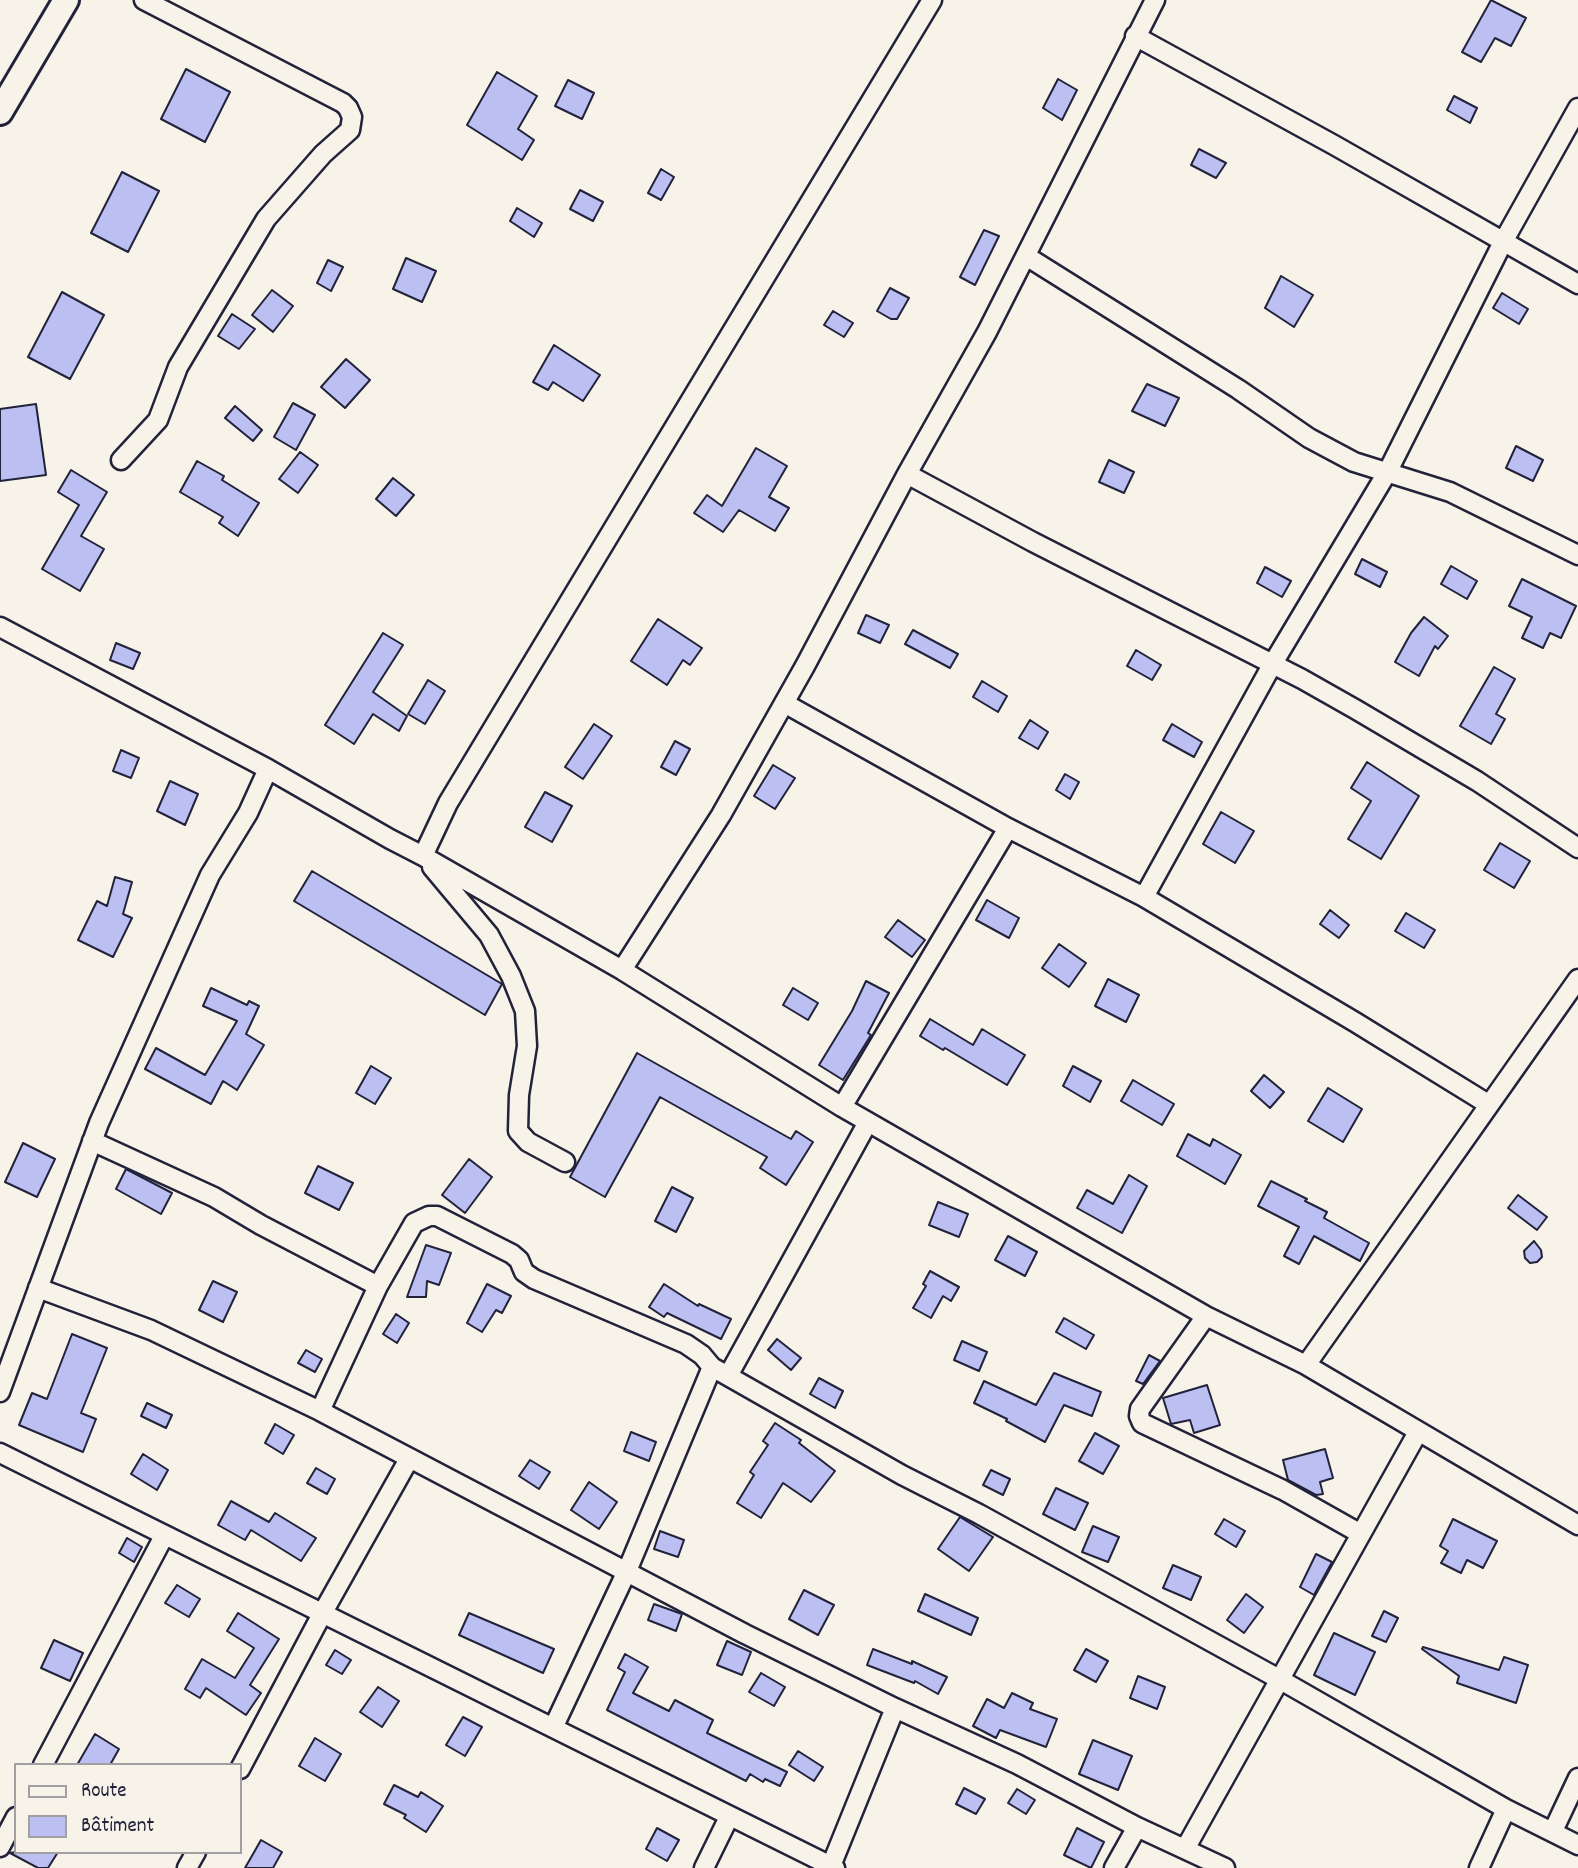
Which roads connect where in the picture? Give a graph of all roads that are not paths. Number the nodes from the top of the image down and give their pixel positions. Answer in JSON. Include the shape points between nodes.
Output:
{"nodes":[{"id":1,"x":66,"y":0,"type":"edge"},
{"id":2,"x":144,"y":0,"type":"edge"},
{"id":3,"x":932,"y":0,"type":"edge"},
{"id":4,"x":1155,"y":0,"type":"edge"},
{"id":5,"x":1135,"y":36,"type":"junction"},
{"id":6,"x":1578,"y":108,"type":"edge"},
{"id":7,"x":0,"y":112,"type":"edge"},
{"id":8,"x":1503,"y":242,"type":"junction"},
{"id":9,"x":1026,"y":256,"type":"junction"},
{"id":10,"x":1578,"y":284,"type":"edge"},
{"id":11,"x":121,"y":460,"type":"dead end"},
{"id":12,"x":1388,"y":471,"type":"junction"},
{"id":13,"x":907,"y":474,"type":"junction"},
{"id":14,"x":1578,"y":555,"type":"edge"},
{"id":15,"x":0,"y":627,"type":"edge"},
{"id":16,"x":1272,"y":665,"type":"junction"},
{"id":17,"x":784,"y":703,"type":"junction"},
{"id":18,"x":268,"y":769,"type":"junction"},
{"id":19,"x":1008,"y":828,"type":"junction"},
{"id":20,"x":1578,"y":848,"type":"edge"},
{"id":21,"x":423,"y":856,"type":"junction"},
{"id":22,"x":1144,"y":897,"type":"junction"},
{"id":23,"x":622,"y":970,"type":"junction"},
{"id":24,"x":1578,"y":979,"type":"edge"},
{"id":25,"x":1488,"y":1104,"type":"junction"},
{"id":26,"x":842,"y":1107,"type":"junction"},
{"id":27,"x":868,"y":1122,"type":"junction"},
{"id":28,"x":92,"y":1141,"type":"junction"},
{"id":29,"x":565,"y":1161,"type":"dead end"},
{"id":30,"x":378,"y":1286,"type":"junction"},
{"id":31,"x":38,"y":1288,"type":"junction"},
{"id":32,"x":1206,"y":1316,"type":"junction"},
{"id":33,"x":1306,"y":1365,"type":"junction"},
{"id":34,"x":720,"y":1372,"type":"junction"},
{"id":35,"x":0,"y":1392,"type":"edge"},
{"id":36,"x":320,"y":1410,"type":"junction"},
{"id":37,"x":1418,"y":1432,"type":"junction"},
{"id":38,"x":0,"y":1453,"type":"edge"},
{"id":39,"x":409,"y":1459,"type":"junction"},
{"id":40,"x":1578,"y":1525,"type":"edge"},
{"id":41,"x":1361,"y":1534,"type":"junction"},
{"id":42,"x":164,"y":1536,"type":"junction"},
{"id":43,"x":627,"y":1571,"type":"junction"},
{"id":44,"x":322,"y":1614,"type":"junction"},
{"id":45,"x":1279,"y":1679,"type":"junction"},
{"id":46,"x":895,"y":1708,"type":"junction"},
{"id":47,"x":554,"y":1727,"type":"junction"},
{"id":48,"x":44,"y":1763,"type":"edge"},
{"id":49,"x":242,"y":1765,"type":"edge"},
{"id":50,"x":1578,"y":1778,"type":"edge"},
{"id":51,"x":1506,"y":1809,"type":"junction"},
{"id":52,"x":729,"y":1817,"type":"junction"},
{"id":53,"x":14,"y":1821,"type":"edge"},
{"id":54,"x":1138,"y":1827,"type":"junction"},
{"id":55,"x":1553,"y":1831,"type":"junction"},
{"id":56,"x":1578,"y":1845,"type":"edge"},
{"id":57,"x":0,"y":1847,"type":"edge"},
{"id":58,"x":1185,"y":1849,"type":"junction"},
{"id":59,"x":833,"y":1867,"type":"edge"},
{"id":60,"x":704,"y":1868,"type":"edge"},
{"id":61,"x":1114,"y":1868,"type":"edge"},
{"id":62,"x":1225,"y":1868,"type":"edge"},
{"id":63,"x":1479,"y":1868,"type":"edge"}],
"edges":[{"from":1,"to":7,"type":"street"},
{"from":2,"to":11,"type":"street","via":[[343,103],[352,117],[350,130],[266,219],[178,367],[158,420]]},
{"from":3,"to":21,"type":"street","via":[[448,803]]},
{"from":4,"to":5,"type":"street"},
{"from":5,"to":8,"type":"street"},
{"from":5,"to":9,"type":"street"},
{"from":6,"to":8,"type":"street"},
{"from":8,"to":10,"type":"street"},
{"from":8,"to":12,"type":"street"},
{"from":9,"to":12,"type":"street","via":[[1309,438],[1354,461]]},
{"from":9,"to":13,"type":"street"},
{"from":12,"to":14,"type":"street","via":[[1450,492]]},
{"from":12,"to":16,"type":"street"},
{"from":13,"to":16,"type":"street"},
{"from":13,"to":17,"type":"street"},
{"from":15,"to":18,"type":"street"},
{"from":16,"to":20,"type":"street","via":[[1477,781]]},
{"from":16,"to":22,"type":"street"},
{"from":17,"to":19,"type":"street"},
{"from":17,"to":23,"type":"street","via":[[721,815]]},
{"from":18,"to":21,"type":"street"},
{"from":18,"to":28,"type":"street","via":[[248,813],[210,875]]},
{"from":19,"to":22,"type":"street"},
{"from":19,"to":26,"type":"street"},
{"from":21,"to":23,"type":"street"},
{"from":21,"to":29,"type":"street","via":[[489,935],[525,1011],[527,1046],[517,1131]]},
{"from":22,"to":25,"type":"street"},
{"from":23,"to":26,"type":"street"},
{"from":24,"to":25,"type":"street"},
{"from":25,"to":33,"type":"street"},
{"from":26,"to":27,"type":"street"},
{"from":27,"to":32,"type":"street"},
{"from":27,"to":34,"type":"street"},
{"from":28,"to":30,"type":"street","via":[[214,1197]]},
{"from":28,"to":31,"type":"street"},
{"from":30,"to":34,"type":"street","via":[[414,1223],[437,1216],[512,1254],[534,1279],[686,1344]]},
{"from":30,"to":36,"type":"street"},
{"from":31,"to":35,"type":"street"},
{"from":31,"to":36,"type":"street","via":[[151,1330]]},
{"from":32,"to":33,"type":"street"},
{"from":32,"to":41,"type":"street","via":[[1140,1409],[1142,1423],[1283,1490]]},
{"from":33,"to":37,"type":"street"},
{"from":34,"to":43,"type":"street"},
{"from":34,"to":45,"type":"street"},
{"from":36,"to":39,"type":"street"},
{"from":37,"to":40,"type":"street"},
{"from":37,"to":41,"type":"street"},
{"from":38,"to":42,"type":"street"},
{"from":39,"to":43,"type":"street"},
{"from":39,"to":44,"type":"street"},
{"from":41,"to":45,"type":"street"},
{"from":42,"to":44,"type":"street"},
{"from":42,"to":48,"type":"street"},
{"from":43,"to":46,"type":"street"},
{"from":43,"to":47,"type":"street"},
{"from":44,"to":47,"type":"street"},
{"from":44,"to":49,"type":"street"},
{"from":45,"to":51,"type":"street"},
{"from":45,"to":58,"type":"street"},
{"from":46,"to":54,"type":"street"},
{"from":46,"to":59,"type":"street"},
{"from":47,"to":52,"type":"street"},
{"from":50,"to":55,"type":"street"},
{"from":51,"to":55,"type":"street"},
{"from":51,"to":63,"type":"street"},
{"from":52,"to":59,"type":"street"},
{"from":52,"to":60,"type":"street"},
{"from":53,"to":57,"type":"street"},
{"from":54,"to":58,"type":"street"},
{"from":54,"to":61,"type":"street"},
{"from":55,"to":56,"type":"street"},
{"from":58,"to":62,"type":"street"}]}
